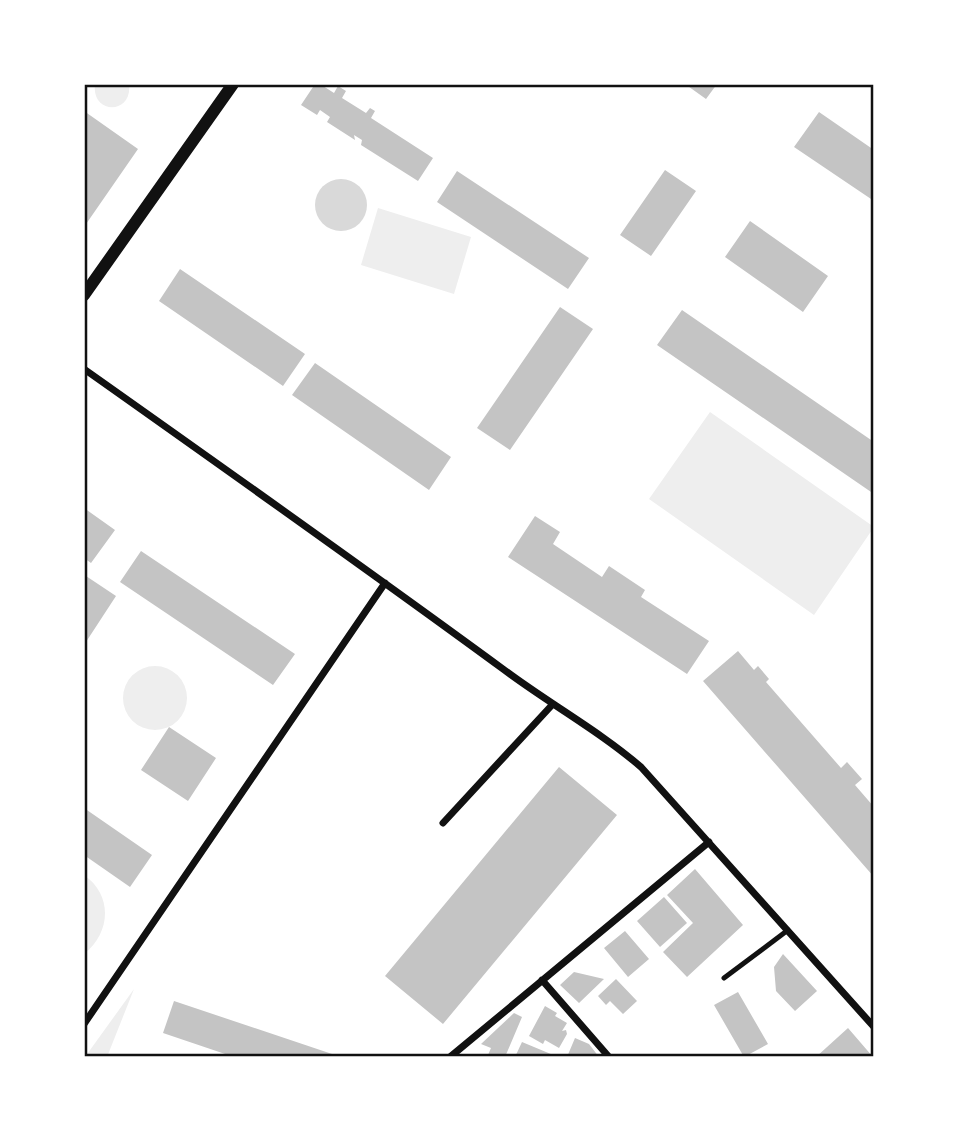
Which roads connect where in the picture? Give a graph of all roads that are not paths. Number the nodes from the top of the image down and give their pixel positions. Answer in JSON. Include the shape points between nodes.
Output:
{"nodes":[{"id":1,"x":233,"y":84,"type":"edge"},
{"id":2,"x":84,"y":295,"type":"edge"},
{"id":3,"x":84,"y":369,"type":"edge"},
{"id":4,"x":385,"y":583,"type":"junction"},
{"id":5,"x":552,"y":705,"type":"junction"},
{"id":6,"x":443,"y":822,"type":"dead end"},
{"id":7,"x":709,"y":842,"type":"junction"},
{"id":8,"x":788,"y":930,"type":"junction"},
{"id":9,"x":724,"y":978,"type":"dead end"},
{"id":10,"x":542,"y":981,"type":"junction"},
{"id":11,"x":84,"y":1024,"type":"edge"},
{"id":12,"x":874,"y":1027,"type":"edge"},
{"id":13,"x":450,"y":1057,"type":"edge"},
{"id":14,"x":609,"y":1057,"type":"edge"}],
"edges":[{"from":1,"to":2,"type":"street"},
{"from":3,"to":4,"type":"street"},
{"from":4,"to":5,"type":"street"},
{"from":4,"to":11,"type":"street"},
{"from":5,"to":6,"type":"street"},
{"from":5,"to":7,"type":"street","via":[[641,767]]},
{"from":7,"to":8,"type":"street"},
{"from":7,"to":10,"type":"street"},
{"from":8,"to":9,"type":"lane"},
{"from":8,"to":12,"type":"street"},
{"from":10,"to":13,"type":"street"},
{"from":10,"to":14,"type":"street"}]}
